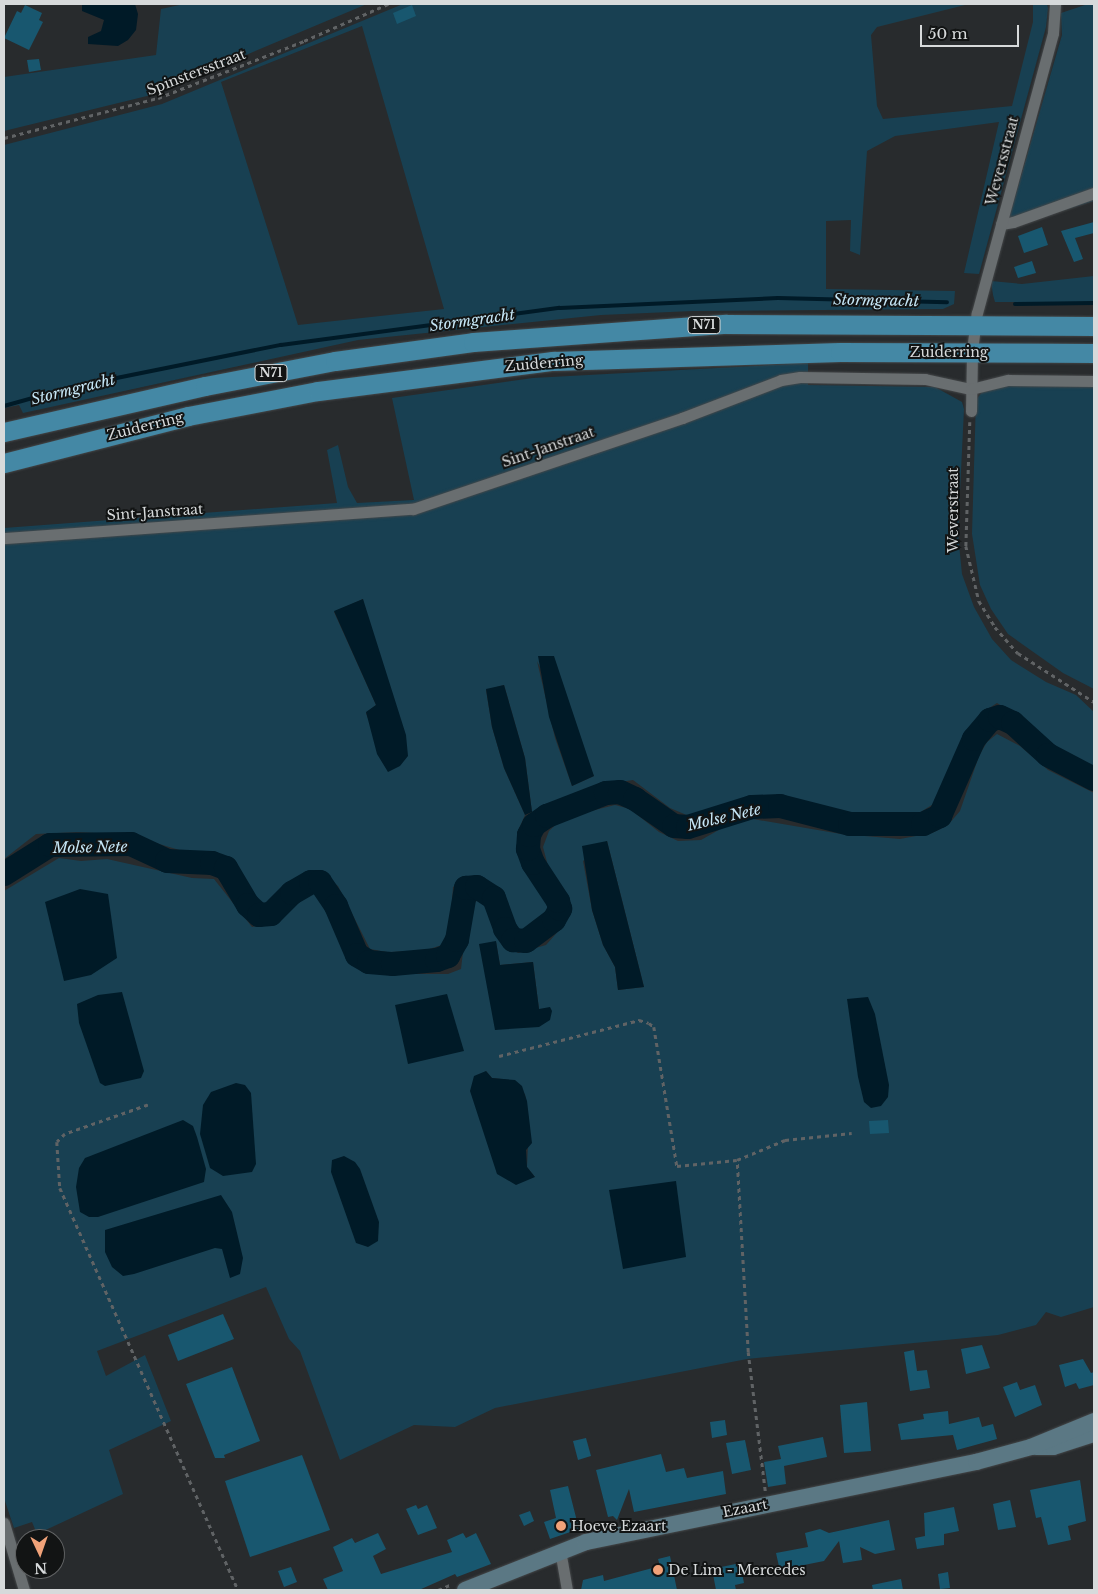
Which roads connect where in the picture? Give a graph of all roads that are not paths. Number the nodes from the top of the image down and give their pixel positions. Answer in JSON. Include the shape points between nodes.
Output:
{"nodes":[{"id":1,"x":1055,"y":4,"type":"edge"},
{"id":2,"x":1094,"y":193,"type":"edge"},
{"id":3,"x":1001,"y":224,"type":"junction"},
{"id":4,"x":975,"y":325,"type":"junction"},
{"id":5,"x":1094,"y":326,"type":"edge"},
{"id":6,"x":972,"y":351,"type":"junction"},
{"id":7,"x":1094,"y":353,"type":"edge"},
{"id":8,"x":1094,"y":381,"type":"edge"},
{"id":9,"x":971,"y":389,"type":"junction"},
{"id":10,"x":970,"y":411,"type":"road end"},
{"id":11,"x":4,"y":432,"type":"edge"},
{"id":12,"x":4,"y":462,"type":"edge"},
{"id":13,"x":4,"y":538,"type":"edge"},
{"id":14,"x":1094,"y":1421,"type":"edge"},
{"id":15,"x":1094,"y":1434,"type":"edge"},
{"id":16,"x":1031,"y":1447,"type":"junction"},
{"id":17,"x":4,"y":1523,"type":"edge"},
{"id":18,"x":560,"y":1550,"type":"junction"},
{"id":19,"x":24,"y":1590,"type":"edge"},
{"id":20,"x":465,"y":1590,"type":"edge"},
{"id":21,"x":567,"y":1590,"type":"edge"}],
"edges":[{"from":1,"to":3,"type":"street","name":"Weversstraat","via":[[1053,34]]},
{"from":2,"to":3,"type":"street"},
{"from":3,"to":4,"type":"street","name":"Weversstraat"},
{"from":4,"to":5,"type":"highway","name":"Zuiderring","number":"N71"},
{"from":4,"to":6,"type":"street","name":"Weversstraat"},
{"from":4,"to":11,"type":"highway","name":"Zuiderring","number":"N71","via":[[726,324],[473,342],[335,361],[224,382]]},
{"from":6,"to":7,"type":"highway","name":"Zuiderring","number":"N71"},
{"from":6,"to":9,"type":"street"},
{"from":6,"to":12,"type":"highway","name":"Zuiderring","number":"N71","via":[[679,354],[472,369],[318,391],[188,416]]},
{"from":8,"to":9,"type":"street","name":"Sint-Janstraat","via":[[1008,380]]},
{"from":9,"to":10,"type":"street"},
{"from":9,"to":13,"type":"street","name":"Sint-Janstraat","via":[[925,379],[800,377],[781,380],[682,418],[413,509]]},
{"from":14,"to":16,"type":"main road","name":"Ezaart"},
{"from":15,"to":16,"type":"main road","name":"Ezaart","via":[[1053,1447]]},
{"from":16,"to":18,"type":"main road","name":"Ezaart","via":[[976,1462],[654,1526]]},
{"from":17,"to":19,"type":"street"},
{"from":18,"to":20,"type":"main road","name":"Ezaart"},
{"from":18,"to":21,"type":"street"}]}
